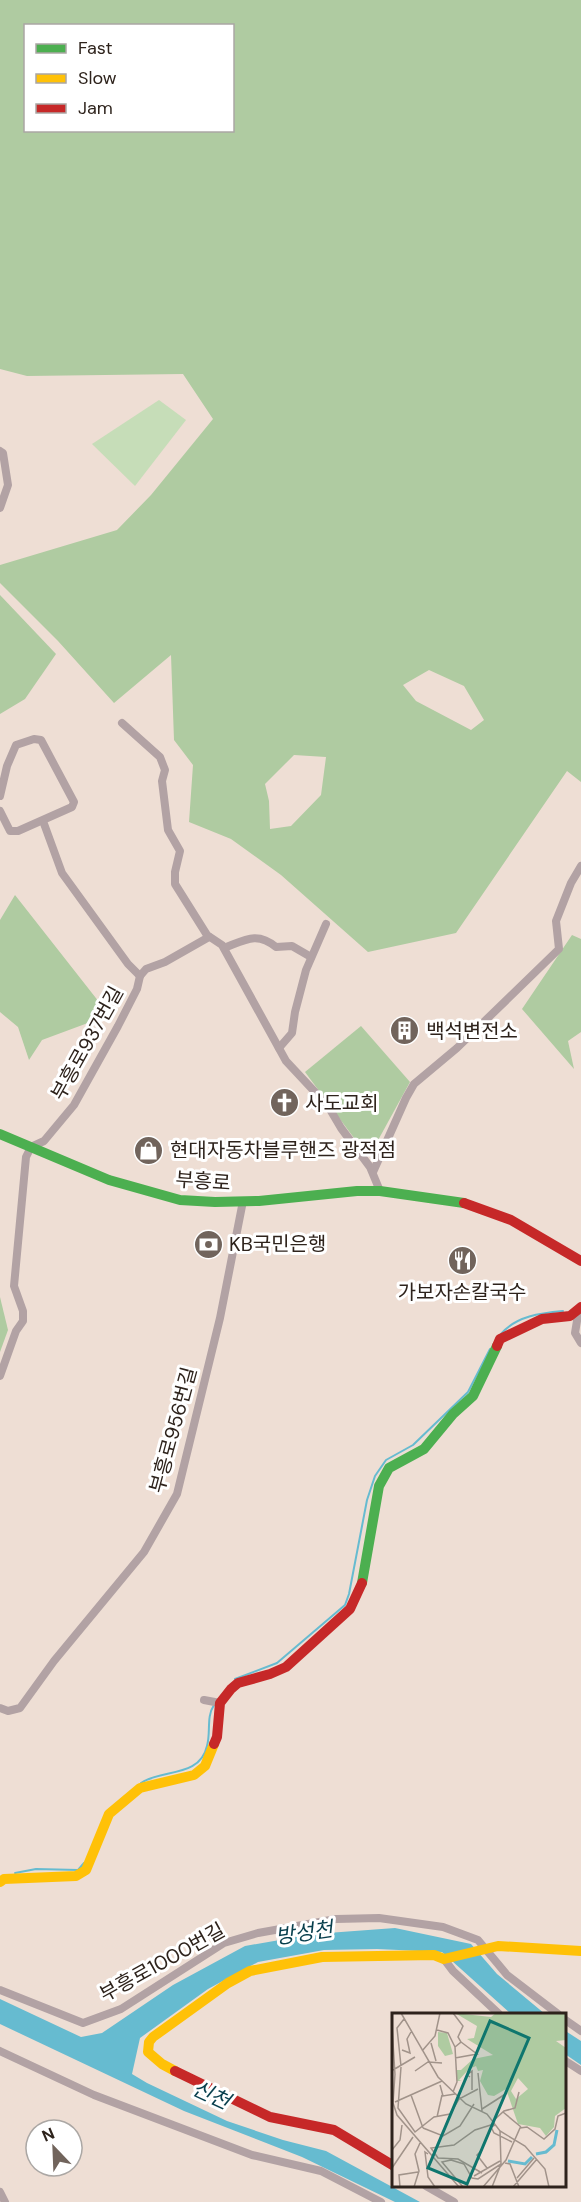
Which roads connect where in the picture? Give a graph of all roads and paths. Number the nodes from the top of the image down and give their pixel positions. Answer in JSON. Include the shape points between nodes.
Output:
{"nodes":[{"id":1,"x":0,"y":451,"type":"edge"},
{"id":2,"x":0,"y":508,"type":"edge"},
{"id":3,"x":122,"y":723,"type":"dead end"},
{"id":4,"x":0,"y":796,"type":"edge"},
{"id":5,"x":0,"y":811,"type":"edge"},
{"id":6,"x":43,"y":821,"type":"junction"},
{"id":7,"x":581,"y":866,"type":"edge"},
{"id":8,"x":326,"y":924,"type":"dead end"},
{"id":9,"x":209,"y":936,"type":"junction"},
{"id":10,"x":224,"y":948,"type":"junction"},
{"id":11,"x":311,"y":957,"type":"junction"},
{"id":12,"x":140,"y":976,"type":"junction"},
{"id":13,"x":279,"y":1048,"type":"junction"},
{"id":14,"x":0,"y":1134,"type":"edge"},
{"id":15,"x":31,"y":1147,"type":"junction"},
{"id":16,"x":373,"y":1172,"type":"junction"},
{"id":17,"x":380,"y":1191,"type":"junction"},
{"id":18,"x":243,"y":1202,"type":"junction"},
{"id":19,"x":580,"y":1257,"type":"edge"},
{"id":20,"x":580,"y":1308,"type":"edge"},
{"id":21,"x":581,"y":1343,"type":"edge"},
{"id":22,"x":0,"y":1376,"type":"edge"},
{"id":23,"x":204,"y":1700,"type":"dead end"},
{"id":24,"x":220,"y":1703,"type":"junction"},
{"id":25,"x":0,"y":1708,"type":"edge"},
{"id":26,"x":0,"y":1882,"type":"edge"},
{"id":27,"x":484,"y":1948,"type":"junction"},
{"id":28,"x":581,"y":1951,"type":"edge"},
{"id":29,"x":444,"y":1959,"type":"junction"},
{"id":30,"x":0,"y":1990,"type":"edge"},
{"id":31,"x":499,"y":2013,"type":"edge"},
{"id":32,"x":557,"y":2013,"type":"edge"},
{"id":33,"x":566,"y":2020,"type":"edge"},
{"id":34,"x":581,"y":2031,"type":"edge"},
{"id":35,"x":0,"y":2051,"type":"edge"},
{"id":36,"x":566,"y":2061,"type":"edge"},
{"id":37,"x":581,"y":2071,"type":"edge"},
{"id":38,"x":392,"y":2165,"type":"edge"},
{"id":39,"x":428,"y":2187,"type":"edge"},
{"id":40,"x":0,"y":2192,"type":"edge"},
{"id":41,"x":5,"y":2202,"type":"edge"},
{"id":42,"x":381,"y":2202,"type":"edge"},
{"id":43,"x":454,"y":2202,"type":"edge"}],
"edges":[{"from":1,"to":2,"type":"street","via":[[8,485]]},
{"from":3,"to":9,"type":"street","via":[[160,757],[165,770],[162,781],[168,830],[180,851],[176,884]]},
{"from":4,"to":6,"type":"street","via":[[16,745],[40,740],[74,802],[72,807]]},
{"from":5,"to":6,"type":"street","via":[[10,831]]},
{"from":6,"to":12,"type":"street","name":"부흥로937번길","via":[[62,873]]},
{"from":7,"to":16,"type":"street","via":[[556,921],[559,949],[414,1084]]},
{"from":8,"to":11,"type":"street"},
{"from":9,"to":10,"type":"street"},
{"from":9,"to":12,"type":"street","name":"부흥로937번길","via":[[146,969]]},
{"from":10,"to":11,"type":"street","via":[[265,938],[276,947],[292,946]]},
{"from":10,"to":13,"type":"street"},
{"from":11,"to":13,"type":"street","via":[[294,1012],[292,1033]]},
{"from":12,"to":15,"type":"street","name":"부흥로937번길","via":[[118,1026],[74,1104],[44,1141]]},
{"from":13,"to":16,"type":"street","via":[[286,1061],[328,1106]]},
{"from":14,"to":15,"type":"street","name":"부흥로"},
{"from":15,"to":18,"type":"street","name":"부흥로","via":[[137,1190],[180,1200]]},
{"from":15,"to":22,"type":"street","via":[[26,1158],[14,1263],[14,1286],[23,1321]]},
{"from":16,"to":17,"type":"street"},
{"from":17,"to":18,"type":"street","name":"부흥로"},
{"from":17,"to":19,"type":"street","name":"부흥로","via":[[462,1202],[484,1209]]},
{"from":18,"to":25,"type":"street","name":"부흥로956번길","via":[[220,1318],[177,1494],[144,1552],[20,1708]]},
{"from":20,"to":21,"type":"street","via":[[575,1333]]},
{"from":20,"to":24,"type":"street","via":[[570,1316],[542,1319],[500,1339],[472,1396],[424,1449],[389,1468],[379,1486],[361,1587],[350,1608],[286,1667],[237,1683]]},
{"from":23,"to":24,"type":"street"},
{"from":24,"to":26,"type":"street","via":[[217,1737],[205,1766],[194,1775],[140,1788],[109,1814],[86,1870],[76,1876]]},
{"from":27,"to":28,"type":"street","via":[[517,1946]]},
{"from":27,"to":29,"type":"street"},
{"from":27,"to":30,"type":"street","name":"부흥로1000번길","via":[[478,1940],[443,1927],[379,1918],[336,1919],[224,1943],[121,2009],[83,2023]]},
{"from":27,"to":32,"type":"street","name":"부흥로1000번길","via":[[507,1975]]},
{"from":29,"to":31,"type":"street"},
{"from":29,"to":38,"type":"street","via":[[434,1955],[322,1957],[250,1971],[149,2042],[148,2052],[162,2064],[270,2117],[333,2130]]},
{"from":33,"to":34,"type":"street"},
{"from":35,"to":42,"type":"street","via":[[94,2095],[241,2151],[321,2171]]},
{"from":36,"to":37,"type":"street"},
{"from":39,"to":43,"type":"street"},
{"from":40,"to":41,"type":"street"}]}
